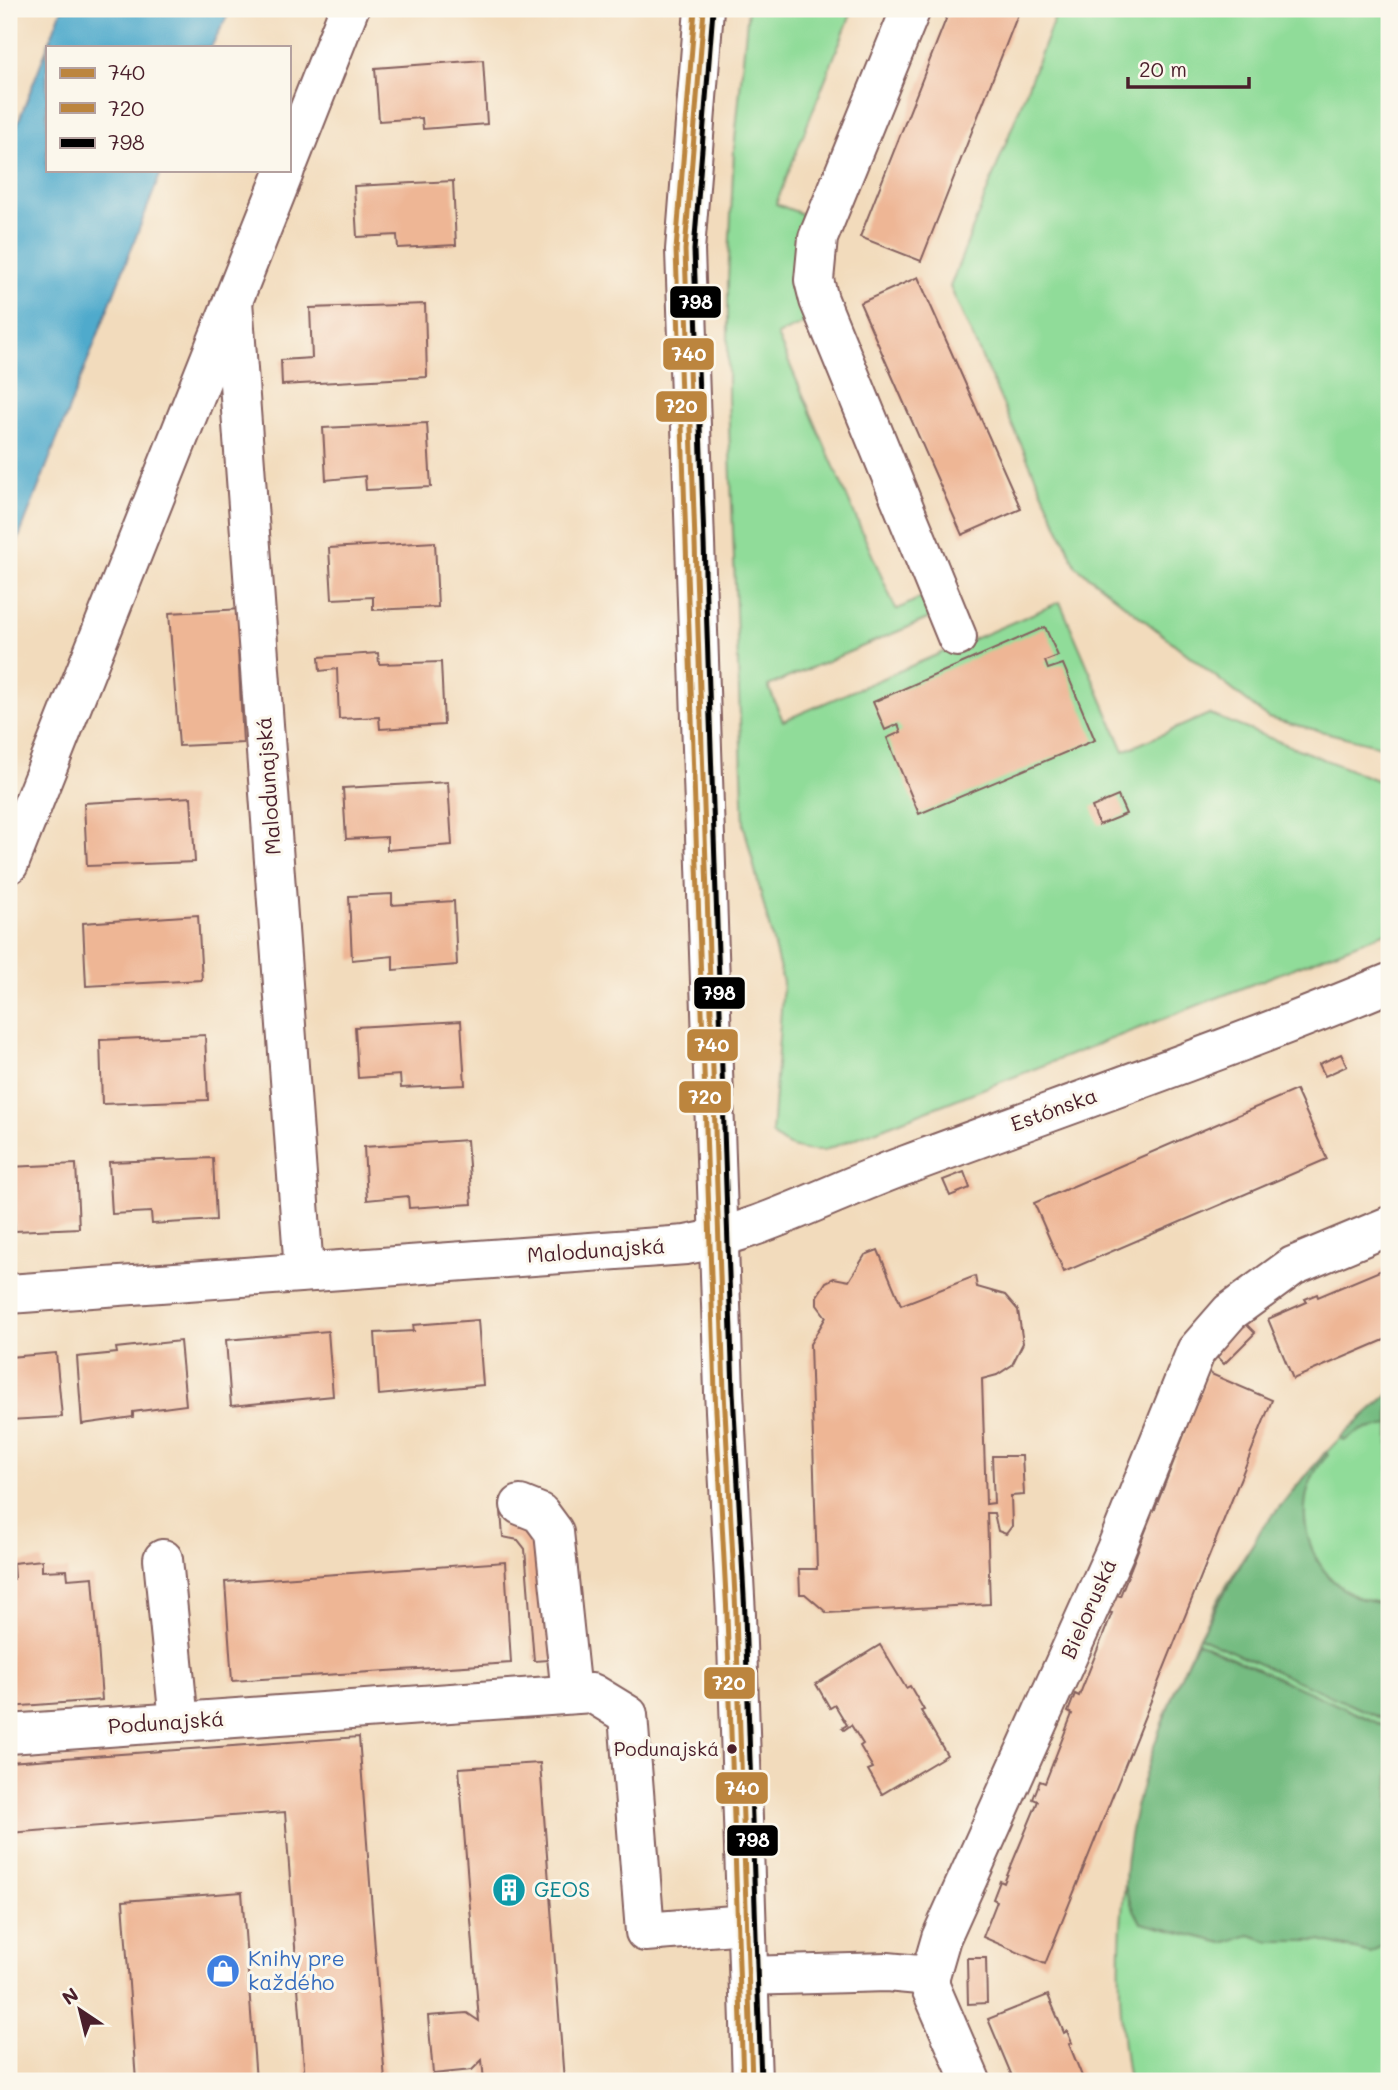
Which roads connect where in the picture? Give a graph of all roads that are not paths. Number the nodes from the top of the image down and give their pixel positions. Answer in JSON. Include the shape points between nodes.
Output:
{"nodes":[{"id":1,"x":349,"y":9,"type":"edge"},
{"id":2,"x":704,"y":9,"type":"edge"},
{"id":3,"x":911,"y":9,"type":"edge"},
{"id":4,"x":290,"y":158,"type":"edge"},
{"id":5,"x":284,"y":172,"type":"edge"},
{"id":6,"x":233,"y":301,"type":"junction"},
{"id":7,"x":957,"y":637,"type":"dead end"},
{"id":8,"x":9,"y":864,"type":"edge"},
{"id":9,"x":1389,"y":983,"type":"edge"},
{"id":10,"x":1389,"y":1226,"type":"edge"},
{"id":11,"x":719,"y":1239,"type":"junction"},
{"id":12,"x":304,"y":1271,"type":"junction"},
{"id":13,"x":9,"y":1294,"type":"edge"},
{"id":14,"x":520,"y":1514,"type":"dead end"},
{"id":15,"x":163,"y":1559,"type":"dead end"},
{"id":16,"x":560,"y":1695,"type":"junction"},
{"id":17,"x":179,"y":1722,"type":"junction"},
{"id":18,"x":9,"y":1734,"type":"edge"},
{"id":19,"x":746,"y":1924,"type":"junction"},
{"id":20,"x":749,"y":1976,"type":"junction"},
{"id":21,"x":930,"y":1976,"type":"junction"},
{"id":22,"x":752,"y":2081,"type":"edge"},
{"id":23,"x":971,"y":2081,"type":"edge"}],
"edges":[{"from":1,"to":4,"type":"street"},
{"from":2,"to":11,"type":"street","via":[[685,250]]},
{"from":3,"to":7,"type":"street","via":[[818,238],[814,280]]},
{"from":5,"to":6,"type":"street","name":"Malodunajská"},
{"from":6,"to":8,"type":"street","name":"Malodunajská"},
{"from":6,"to":12,"type":"street","name":"Malodunajská"},
{"from":9,"to":11,"type":"street","name":"Estónska"},
{"from":10,"to":21,"type":"street","name":"Bieloruská","via":[[1293,1266],[1230,1312],[1196,1351],[1116,1549],[941,1938]]},
{"from":11,"to":12,"type":"street","name":"Malodunajská","via":[[687,1245]]},
{"from":11,"to":19,"type":"street"},
{"from":12,"to":13,"type":"street","name":"Malodunajská"},
{"from":14,"to":16,"type":"street","via":[[535,1531]]},
{"from":15,"to":17,"type":"street"},
{"from":16,"to":17,"type":"street","name":"Podunajská"},
{"from":16,"to":19,"type":"street","name":"Podunajská","via":[[592,1693],[628,1715],[645,1932]]},
{"from":17,"to":18,"type":"street","name":"Podunajská"},
{"from":19,"to":20,"type":"street"},
{"from":20,"to":21,"type":"street","via":[[887,1972]]},
{"from":20,"to":22,"type":"street"},
{"from":21,"to":23,"type":"street","via":[[936,2003]]}]}
